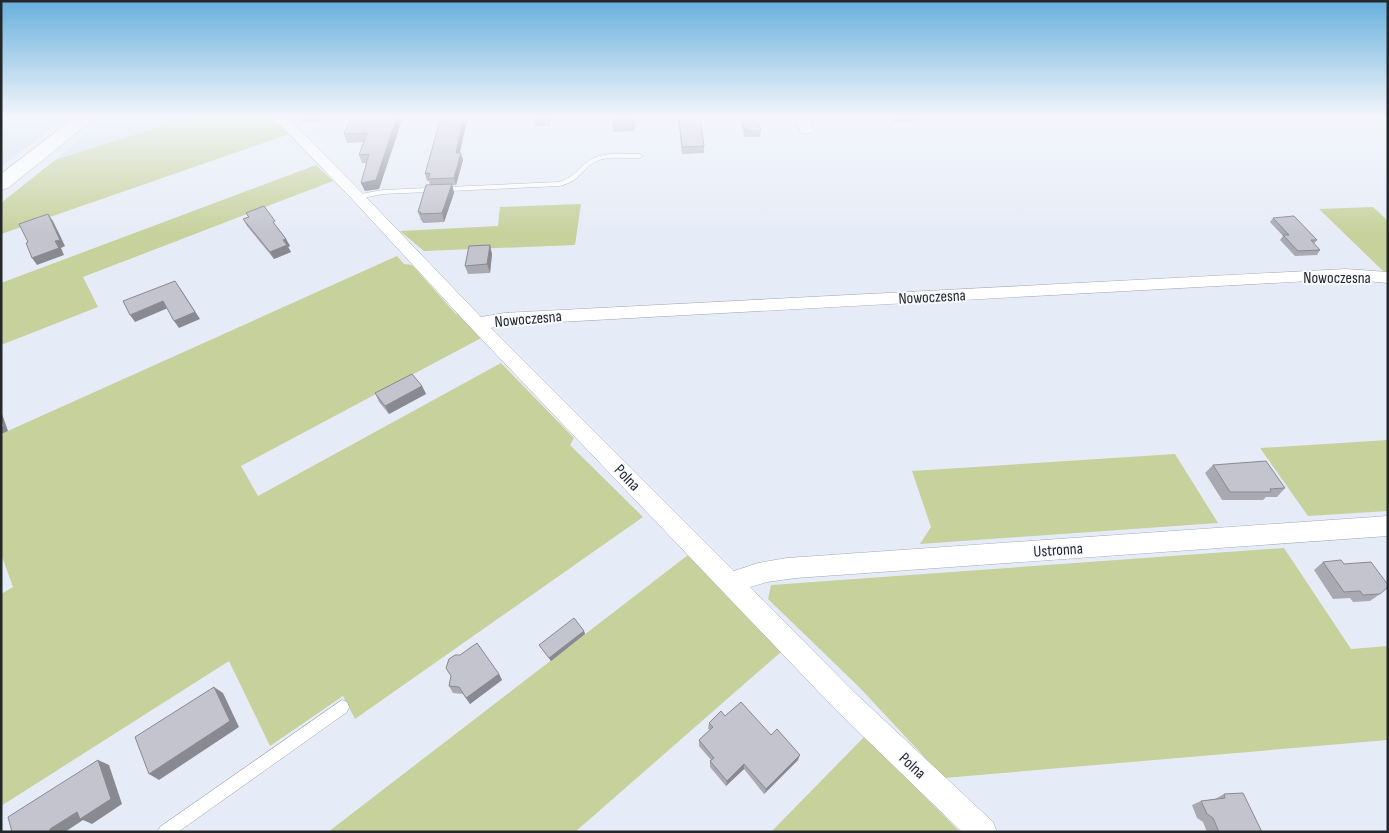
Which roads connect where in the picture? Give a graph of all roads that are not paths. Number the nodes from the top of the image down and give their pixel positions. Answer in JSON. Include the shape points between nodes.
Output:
{"nodes":[{"id":1,"x":38,"y":156,"type":"edge"},
{"id":2,"x":317,"y":156,"type":"edge"},
{"id":3,"x":639,"y":156,"type":"dead end"},
{"id":4,"x":1,"y":184,"type":"edge"},
{"id":5,"x":358,"y":197,"type":"junction"},
{"id":6,"x":1388,"y":278,"type":"edge"},
{"id":7,"x":477,"y":324,"type":"junction"},
{"id":8,"x":1388,"y":526,"type":"edge"},
{"id":9,"x":731,"y":585,"type":"junction"},
{"id":10,"x":342,"y":707,"type":"dead end"},
{"id":11,"x":165,"y":832,"type":"edge"},
{"id":12,"x":983,"y":832,"type":"edge"}],
"edges":[{"from":1,"to":4,"type":"main road"},
{"from":2,"to":5,"type":"street","name":"Polna"},
{"from":3,"to":5,"type":"lane","via":[[594,160],[576,178],[560,184],[384,192]]},
{"from":5,"to":7,"type":"street","name":"Polna"},
{"from":6,"to":7,"type":"street","name":"Nowoczesna","via":[[1346,274],[504,318]]},
{"from":7,"to":9,"type":"street","name":"Polna"},
{"from":8,"to":9,"type":"street","name":"Ustronna","via":[[806,567],[753,574]]},
{"from":9,"to":12,"type":"street","name":"Polna","via":[[845,701]]},
{"from":10,"to":11,"type":"lane"}]}
